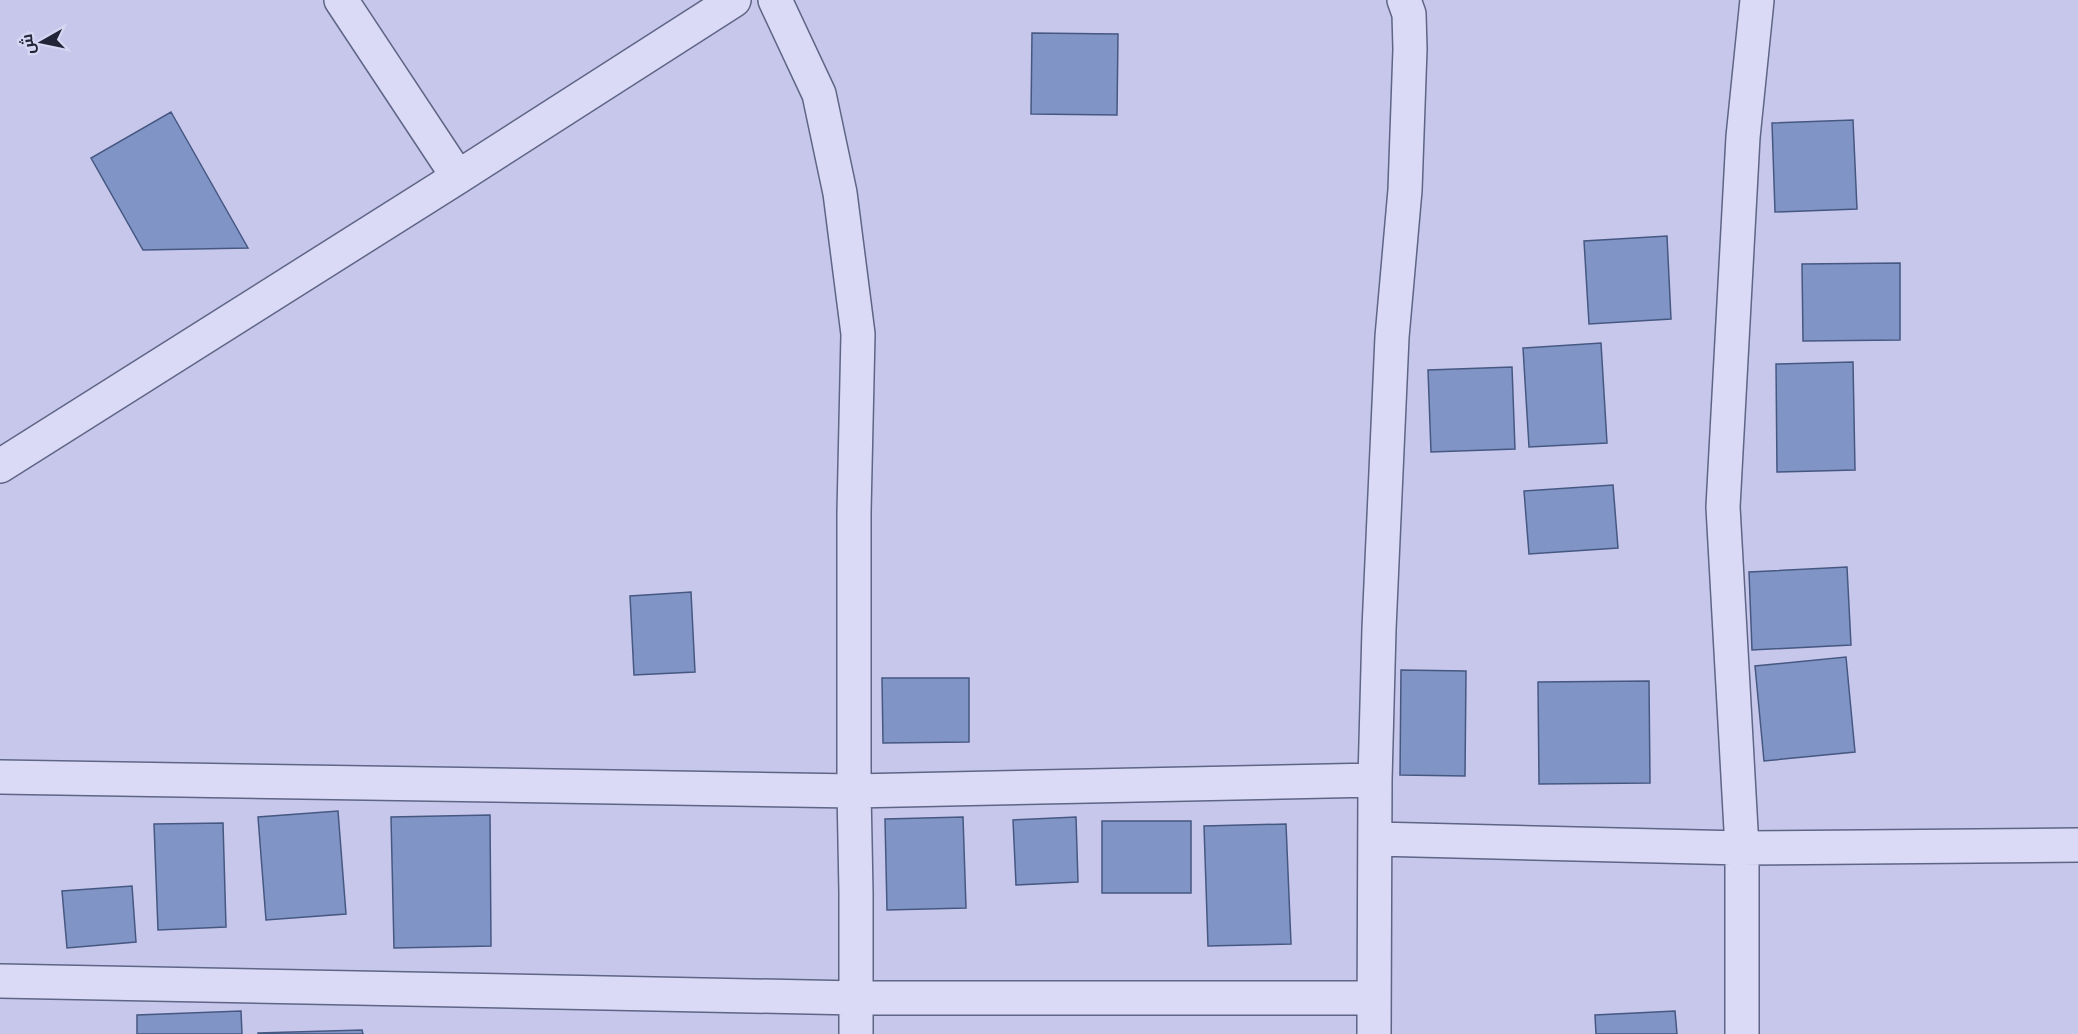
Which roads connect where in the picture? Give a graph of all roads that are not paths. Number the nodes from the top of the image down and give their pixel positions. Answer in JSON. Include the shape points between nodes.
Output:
{"nodes":[{"id":1,"x":341,"y":0,"type":"edge"},
{"id":2,"x":734,"y":0,"type":"edge"},
{"id":3,"x":775,"y":0,"type":"edge"},
{"id":4,"x":1404,"y":0,"type":"edge"},
{"id":5,"x":1757,"y":0,"type":"edge"},
{"id":6,"x":458,"y":177,"type":"junction"},
{"id":7,"x":0,"y":466,"type":"edge"},
{"id":8,"x":0,"y":777,"type":"edge"},
{"id":9,"x":1375,"y":780,"type":"junction"},
{"id":10,"x":854,"y":791,"type":"junction"},
{"id":11,"x":1376,"y":839,"type":"junction"},
{"id":12,"x":2078,"y":845,"type":"edge"},
{"id":13,"x":1742,"y":848,"type":"junction"},
{"id":14,"x":0,"y":981,"type":"edge"},
{"id":15,"x":857,"y":998,"type":"junction"},
{"id":16,"x":1373,"y":998,"type":"junction"},
{"id":17,"x":856,"y":1034,"type":"edge"},
{"id":18,"x":1374,"y":1034,"type":"edge"},
{"id":19,"x":1742,"y":1034,"type":"edge"}],
"edges":[{"from":1,"to":6,"type":"street"},
{"from":2,"to":6,"type":"street"},
{"from":3,"to":10,"type":"street","via":[[819,94],[840,194],[858,334]]},
{"from":4,"to":9,"type":"street","via":[[1409,15],[1410,49],[1406,167],[1392,349]]},
{"from":5,"to":13,"type":"street","via":[[1743,137],[1723,507]]},
{"from":6,"to":7,"type":"street"},
{"from":8,"to":10,"type":"street"},
{"from":9,"to":10,"type":"street"},
{"from":9,"to":11,"type":"street"},
{"from":10,"to":15,"type":"street"},
{"from":11,"to":13,"type":"street"},
{"from":11,"to":16,"type":"street"},
{"from":12,"to":13,"type":"street"},
{"from":13,"to":19,"type":"street"},
{"from":14,"to":15,"type":"street"},
{"from":15,"to":16,"type":"street"},
{"from":15,"to":17,"type":"street"},
{"from":16,"to":18,"type":"street"}]}
